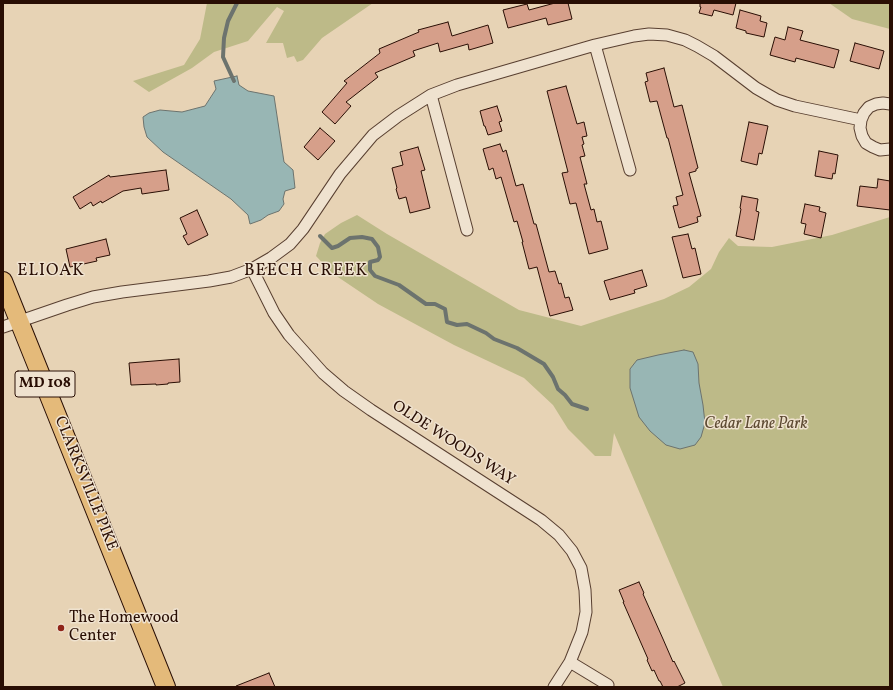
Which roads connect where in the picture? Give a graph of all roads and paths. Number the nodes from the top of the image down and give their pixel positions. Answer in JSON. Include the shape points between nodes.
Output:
{"nodes":[{"id":1,"x":596,"y":45,"type":"junction"},
{"id":2,"x":431,"y":96,"type":"junction"},
{"id":3,"x":890,"y":104,"type":"edge"},
{"id":4,"x":861,"y":120,"type":"junction"},
{"id":5,"x":890,"y":149,"type":"edge"},
{"id":6,"x":630,"y":170,"type":"dead end"},
{"id":7,"x":467,"y":230,"type":"dead end"},
{"id":8,"x":252,"y":269,"type":"junction"},
{"id":9,"x":3,"y":281,"type":"edge"},
{"id":10,"x":20,"y":321,"type":"junction"},
{"id":11,"x":3,"y":327,"type":"edge"},
{"id":12,"x":570,"y":662,"type":"junction"},
{"id":13,"x":166,"y":687,"type":"edge"},
{"id":14,"x":554,"y":687,"type":"edge"},
{"id":15,"x":606,"y":687,"type":"edge"}],
"edges":[{"from":1,"to":2,"type":"street","via":[[457,85]]},
{"from":1,"to":4,"type":"street","via":[[649,34],[685,40],[714,56],[756,88],[777,100]]},
{"from":1,"to":6,"type":"street"},
{"from":2,"to":7,"type":"street"},
{"from":2,"to":8,"type":"street","via":[[373,135],[340,174],[290,244]]},
{"from":3,"to":4,"type":"street","via":[[876,104],[864,113]]},
{"from":4,"to":5,"type":"street","via":[[860,128],[866,142],[880,150]]},
{"from":8,"to":10,"type":"street","via":[[231,277],[209,281],[93,297]]},
{"from":8,"to":12,"type":"street","name":"OLDE WOODS WAY","via":[[274,313],[289,335],[344,391],[541,520],[559,535],[572,551],[581,568],[586,590],[586,612],[582,632]]},
{"from":9,"to":10,"type":"main road","name":"CLARKSVILLE PIKE","number":"MD 108"},
{"from":10,"to":11,"type":"street"},
{"from":10,"to":13,"type":"main road","name":"CLARKSVILLE PIKE","number":"MD 108"},
{"from":12,"to":14,"type":"street","name":"OLDE WOODS WAY"},
{"from":12,"to":15,"type":"street","via":[[608,685]]}]}
